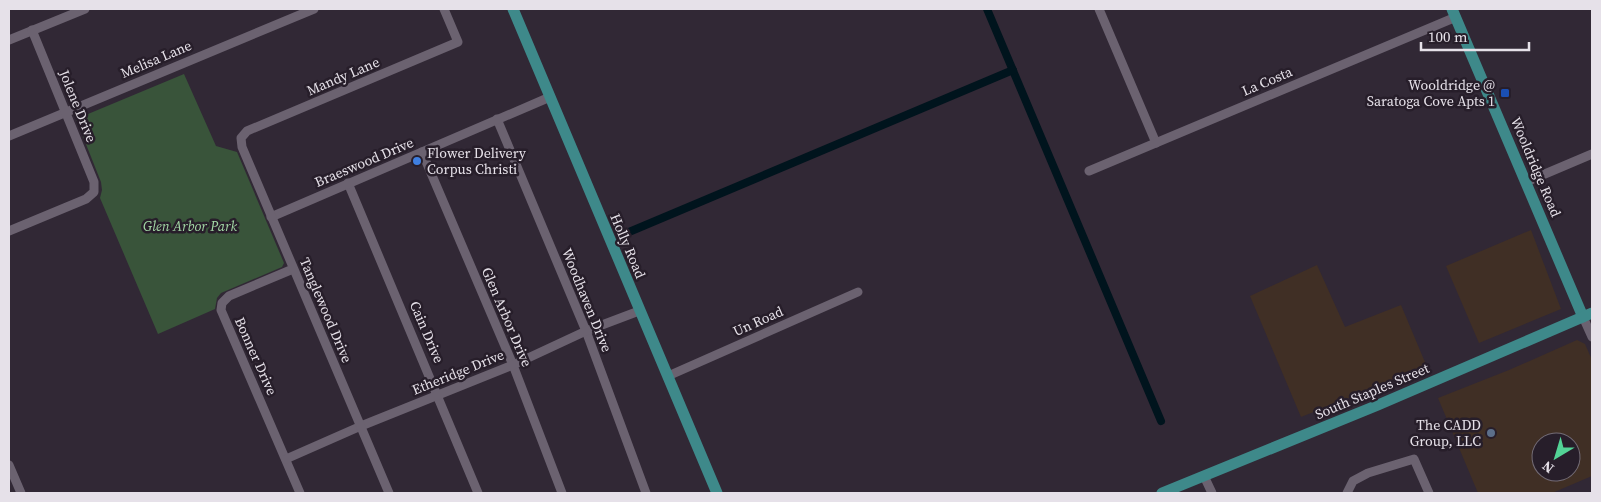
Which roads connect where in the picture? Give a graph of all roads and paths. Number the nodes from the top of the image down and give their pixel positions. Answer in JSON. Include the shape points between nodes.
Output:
{"nodes":[{"id":1,"x":85,"y":9,"type":"edge"},
{"id":2,"x":314,"y":9,"type":"edge"},
{"id":3,"x":444,"y":9,"type":"edge"},
{"id":4,"x":513,"y":9,"type":"edge"},
{"id":5,"x":1099,"y":9,"type":"edge"},
{"id":6,"x":1454,"y":13,"type":"edge"},
{"id":7,"x":32,"y":30,"type":"junction"},
{"id":8,"x":9,"y":40,"type":"edge"},
{"id":9,"x":550,"y":97,"type":"junction"},
{"id":10,"x":66,"y":112,"type":"junction"},
{"id":11,"x":497,"y":119,"type":"junction"},
{"id":12,"x":9,"y":136,"type":"edge"},
{"id":13,"x":241,"y":138,"type":"joint"},
{"id":14,"x":1156,"y":143,"type":"junction"},
{"id":15,"x":422,"y":152,"type":"junction"},
{"id":16,"x":1592,"y":154,"type":"edge"},
{"id":17,"x":1089,"y":171,"type":"dead end"},
{"id":18,"x":1526,"y":182,"type":"junction"},
{"id":19,"x":348,"y":183,"type":"junction"},
{"id":20,"x":271,"y":217,"type":"junction"},
{"id":21,"x":9,"y":231,"type":"edge"},
{"id":22,"x":293,"y":270,"type":"junction"},
{"id":23,"x":858,"y":292,"type":"dead end"},
{"id":24,"x":639,"y":311,"type":"junction"},
{"id":25,"x":1588,"y":315,"type":"edge"},
{"id":26,"x":586,"y":331,"type":"junction"},
{"id":27,"x":1592,"y":337,"type":"edge"},
{"id":28,"x":512,"y":365,"type":"junction"},
{"id":29,"x":668,"y":376,"type":"junction"},
{"id":30,"x":438,"y":395,"type":"junction"},
{"id":31,"x":361,"y":426,"type":"junction"},
{"id":32,"x":286,"y":459,"type":"junction"},
{"id":33,"x":9,"y":465,"type":"edge"},
{"id":34,"x":1204,"y":476,"type":"junction"},
{"id":35,"x":21,"y":493,"type":"edge"},
{"id":36,"x":300,"y":493,"type":"edge"},
{"id":37,"x":389,"y":493,"type":"edge"},
{"id":38,"x":478,"y":493,"type":"edge"},
{"id":39,"x":562,"y":493,"type":"edge"},
{"id":40,"x":646,"y":493,"type":"edge"},
{"id":41,"x":717,"y":493,"type":"edge"},
{"id":42,"x":1162,"y":493,"type":"edge"},
{"id":43,"x":1212,"y":493,"type":"edge"},
{"id":44,"x":1347,"y":493,"type":"edge"},
{"id":45,"x":1429,"y":493,"type":"edge"}],
"edges":[{"from":1,"to":7,"type":"street"},
{"from":2,"to":10,"type":"street","name":"Melisa Lane"},
{"from":3,"to":13,"type":"street","name":"Mandy Lane","via":[[458,42],[246,131]]},
{"from":4,"to":9,"type":"main road","name":"Holly Road"},
{"from":5,"to":14,"type":"street"},
{"from":6,"to":14,"type":"street","name":"La Costa"},
{"from":6,"to":18,"type":"main road","name":"Wooldridge Road"},
{"from":7,"to":8,"type":"street"},
{"from":7,"to":10,"type":"street","name":"Jolene Drive"},
{"from":9,"to":11,"type":"street","name":"Braeswood Drive"},
{"from":9,"to":24,"type":"main road","name":"Holly Road"},
{"from":10,"to":12,"type":"street","name":"Melisa Lane"},
{"from":10,"to":21,"type":"street","name":"Jolene Drive","via":[[94,182],[94,192],[86,199]]},
{"from":11,"to":15,"type":"street","name":"Braeswood Drive"},
{"from":11,"to":26,"type":"street","name":"Woodhaven Drive"},
{"from":13,"to":20,"type":"street","name":"Tanglewood Drive","via":[[242,148]]},
{"from":14,"to":17,"type":"street","name":"La Costa"},
{"from":15,"to":19,"type":"street","name":"Braeswood Drive"},
{"from":15,"to":28,"type":"street","name":"Glen Arbor Drive"},
{"from":16,"to":18,"type":"street"},
{"from":18,"to":25,"type":"main road","name":"Wooldridge Road"},
{"from":19,"to":20,"type":"street","name":"Braeswood Drive"},
{"from":19,"to":30,"type":"street","name":"Cain Drive"},
{"from":20,"to":22,"type":"street","name":"Tanglewood Drive"},
{"from":22,"to":31,"type":"street","name":"Tanglewood Drive"},
{"from":22,"to":32,"type":"street","name":"Bonner Drive","via":[[229,296],[222,303],[221,310]]},
{"from":23,"to":29,"type":"street","name":"Un Road"},
{"from":24,"to":26,"type":"street","name":"Etheridge Drive"},
{"from":24,"to":29,"type":"main road","name":"Holly Road"},
{"from":25,"to":27,"type":"street","name":"Wooldridge Road"},
{"from":25,"to":34,"type":"main road","name":"South Staples Street"},
{"from":26,"to":28,"type":"street","name":"Etheridge Drive"},
{"from":26,"to":40,"type":"street","name":"Woodhaven Drive"},
{"from":28,"to":30,"type":"street","name":"Etheridge Drive"},
{"from":28,"to":39,"type":"street","name":"Glen Arbor Drive"},
{"from":29,"to":41,"type":"main road","name":"Holly Road"},
{"from":30,"to":31,"type":"street","name":"Etheridge Drive"},
{"from":30,"to":38,"type":"street","name":"Cain Drive"},
{"from":31,"to":32,"type":"street","name":"Etheridge Drive"},
{"from":31,"to":37,"type":"street","name":"Tanglewood Drive"},
{"from":32,"to":36,"type":"street","name":"Bonner Drive"},
{"from":33,"to":35,"type":"street"},
{"from":34,"to":42,"type":"main road","name":"South Staples Street"},
{"from":34,"to":43,"type":"street"},
{"from":44,"to":45,"type":"street","via":[[1353,481],[1368,473],[1414,459]]}]}
